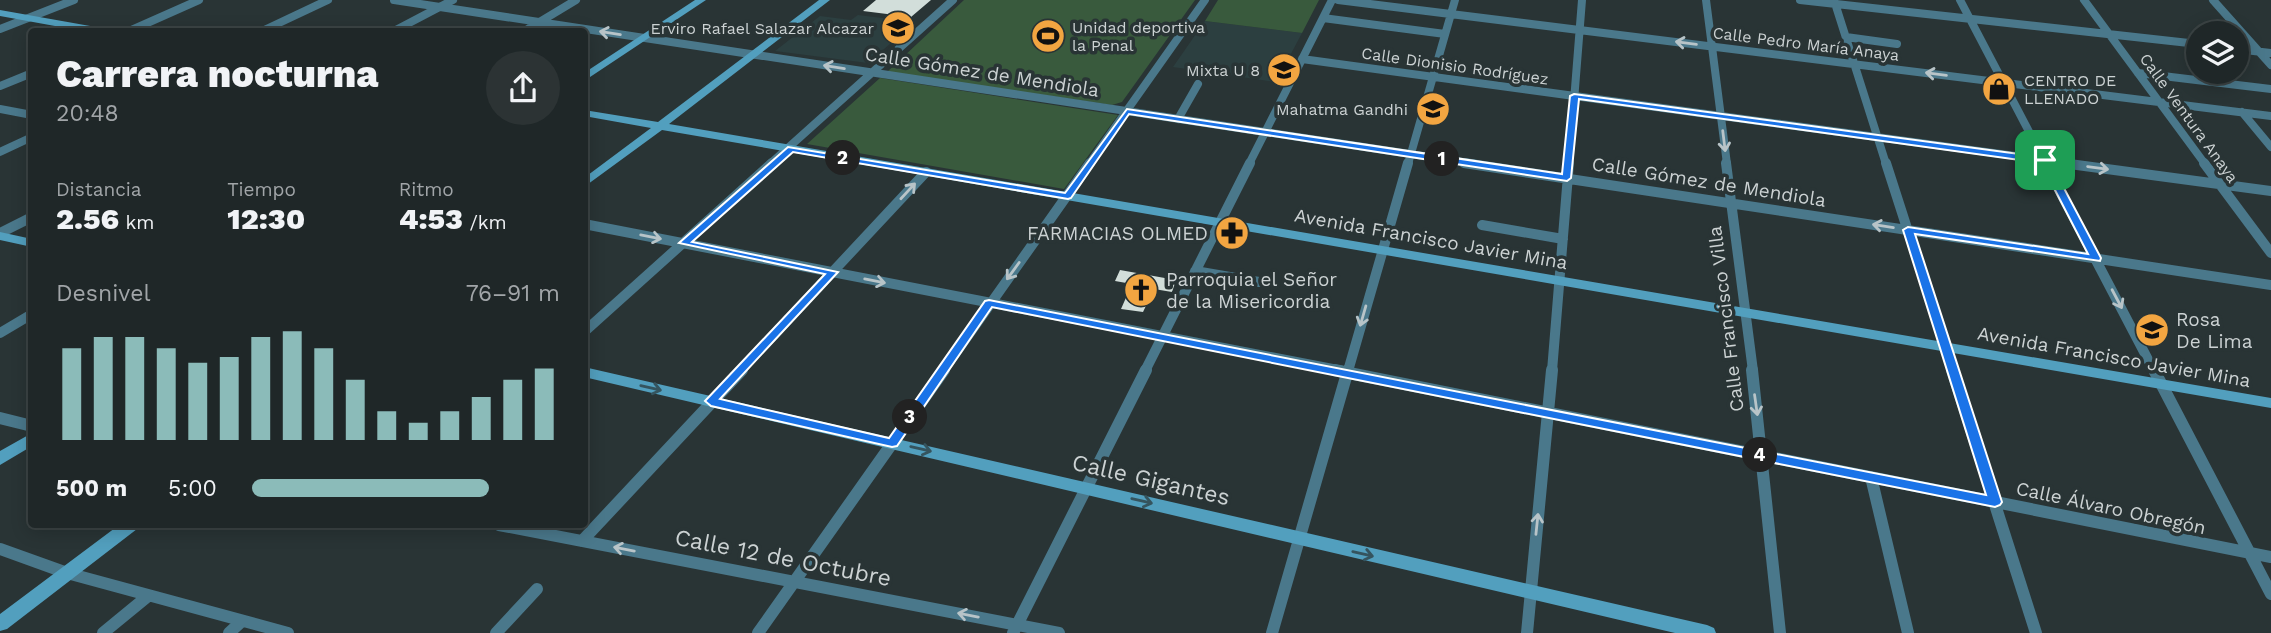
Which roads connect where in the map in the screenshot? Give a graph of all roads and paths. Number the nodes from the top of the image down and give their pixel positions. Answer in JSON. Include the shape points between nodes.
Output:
{"nodes":[{"id":1,"x":74,"y":0,"type":"edge"},
{"id":2,"x":199,"y":0,"type":"edge"},
{"id":3,"x":328,"y":0,"type":"edge"},
{"id":4,"x":394,"y":0,"type":"edge"},
{"id":5,"x":453,"y":0,"type":"edge"},
{"id":6,"x":576,"y":0,"type":"edge"},
{"id":7,"x":701,"y":0,"type":"edge"},
{"id":8,"x":825,"y":0,"type":"edge"},
{"id":9,"x":953,"y":0,"type":"edge"},
{"id":10,"x":1205,"y":0,"type":"edge"},
{"id":11,"x":1332,"y":0,"type":"edge"},
{"id":12,"x":1338,"y":0,"type":"edge"},
{"id":13,"x":1455,"y":0,"type":"edge"},
{"id":14,"x":1581,"y":0,"type":"edge"},
{"id":15,"x":1706,"y":0,"type":"edge"},
{"id":16,"x":1800,"y":0,"type":"edge"},
{"id":17,"x":1960,"y":0,"type":"edge"},
{"id":18,"x":2084,"y":0,"type":"edge"},
{"id":19,"x":2213,"y":0,"type":"edge"},
{"id":20,"x":1834,"y":2,"type":"edge"},
{"id":21,"x":440,"y":7,"type":"junction"},
{"id":22,"x":0,"y":13,"type":"edge"},
{"id":23,"x":1451,"y":14,"type":"junction"},
{"id":24,"x":28,"y":18,"type":"junction"},
{"id":25,"x":1322,"y":18,"type":"junction"},
{"id":26,"x":1970,"y":19,"type":"junction"},
{"id":27,"x":539,"y":22,"type":"junction"},
{"id":28,"x":84,"y":28,"type":"edge"},
{"id":29,"x":136,"y":28,"type":"edge"},
{"id":30,"x":268,"y":28,"type":"edge"},
{"id":31,"x":400,"y":28,"type":"edge"},
{"id":32,"x":529,"y":28,"type":"edge"},
{"id":33,"x":579,"y":28,"type":"edge"},
{"id":34,"x":0,"y":29,"type":"edge"},
{"id":35,"x":588,"y":29,"type":"edge"},
{"id":36,"x":1579,"y":30,"type":"junction"},
{"id":37,"x":1445,"y":34,"type":"junction"},
{"id":38,"x":2110,"y":35,"type":"junction"},
{"id":39,"x":1846,"y":37,"type":"junction"},
{"id":40,"x":645,"y":38,"type":"junction"},
{"id":41,"x":2186,"y":43,"type":"edge"},
{"id":42,"x":1897,"y":44,"type":"dead end"},
{"id":43,"x":1712,"y":47,"type":"junction"},
{"id":44,"x":2249,"y":50,"type":"edge"},
{"id":45,"x":2258,"y":51,"type":"junction"},
{"id":46,"x":2271,"y":53,"type":"edge"},
{"id":47,"x":756,"y":55,"type":"junction"},
{"id":48,"x":1302,"y":59,"type":"junction"},
{"id":49,"x":1855,"y":64,"type":"junction"},
{"id":50,"x":2271,"y":65,"type":"edge"},
{"id":51,"x":873,"y":73,"type":"junction"},
{"id":52,"x":2138,"y":73,"type":"junction"},
{"id":53,"x":28,"y":74,"type":"edge"},
{"id":54,"x":588,"y":75,"type":"edge"},
{"id":55,"x":1432,"y":77,"type":"junction"},
{"id":56,"x":2004,"y":83,"type":"junction"},
{"id":57,"x":1198,"y":84,"type":"dead end"},
{"id":58,"x":0,"y":86,"type":"edge"},
{"id":59,"x":2271,"y":89,"type":"edge"},
{"id":60,"x":1574,"y":96,"type":"junction"},
{"id":61,"x":2160,"y":102,"type":"junction"},
{"id":62,"x":0,"y":109,"type":"edge"},
{"id":63,"x":1127,"y":111,"type":"junction"},
{"id":64,"x":2242,"y":112,"type":"junction"},
{"id":65,"x":28,"y":114,"type":"edge"},
{"id":66,"x":588,"y":114,"type":"edge"},
{"id":67,"x":1721,"y":116,"type":"junction"},
{"id":68,"x":2271,"y":116,"type":"edge"},
{"id":69,"x":1178,"y":119,"type":"junction"},
{"id":70,"x":662,"y":126,"type":"junction"},
{"id":71,"x":1265,"y":132,"type":"junction"},
{"id":72,"x":1878,"y":138,"type":"junction"},
{"id":73,"x":28,"y":139,"type":"edge"},
{"id":74,"x":2271,"y":147,"type":"edge"},
{"id":75,"x":791,"y":149,"type":"junction"},
{"id":76,"x":0,"y":152,"type":"edge"},
{"id":77,"x":1409,"y":154,"type":"junction"},
{"id":78,"x":2045,"y":160,"type":"junction"},
{"id":79,"x":926,"y":172,"type":"junction"},
{"id":80,"x":1567,"y":178,"type":"junction"},
{"id":81,"x":588,"y":181,"type":"edge"},
{"id":82,"x":2220,"y":185,"type":"junction"},
{"id":83,"x":2271,"y":191,"type":"edge"},
{"id":84,"x":1068,"y":196,"type":"junction"},
{"id":85,"x":1732,"y":203,"type":"junction"},
{"id":86,"x":28,"y":218,"type":"edge"},
{"id":87,"x":1219,"y":223,"type":"junction"},
{"id":88,"x":588,"y":224,"type":"edge"},
{"id":89,"x":1482,"y":225,"type":"dead end"},
{"id":90,"x":1908,"y":230,"type":"junction"},
{"id":91,"x":0,"y":234,"type":"edge"},
{"id":92,"x":1563,"y":239,"type":"junction"},
{"id":93,"x":28,"y":242,"type":"edge"},
{"id":94,"x":684,"y":243,"type":"junction"},
{"id":95,"x":1381,"y":250,"type":"junction"},
{"id":96,"x":2271,"y":253,"type":"edge"},
{"id":97,"x":2096,"y":258,"type":"junction"},
{"id":98,"x":1195,"y":271,"type":"junction"},
{"id":99,"x":833,"y":272,"type":"junction"},
{"id":100,"x":1560,"y":281,"type":"junction"},
{"id":101,"x":1259,"y":282,"type":"dead end"},
{"id":102,"x":2271,"y":285,"type":"edge"},
{"id":103,"x":989,"y":303,"type":"junction"},
{"id":104,"x":1744,"y":313,"type":"junction"},
{"id":105,"x":28,"y":316,"type":"edge"},
{"id":106,"x":588,"y":328,"type":"edge"},
{"id":107,"x":0,"y":333,"type":"edge"},
{"id":108,"x":1162,"y":337,"type":"junction"},
{"id":109,"x":1946,"y":347,"type":"junction"},
{"id":110,"x":1346,"y":372,"type":"junction"},
{"id":111,"x":588,"y":373,"type":"edge"},
{"id":112,"x":2162,"y":384,"type":"junction"},
{"id":113,"x":711,"y":401,"type":"junction"},
{"id":114,"x":2271,"y":403,"type":"edge"},
{"id":115,"x":1548,"y":412,"type":"junction"},
{"id":116,"x":0,"y":418,"type":"edge"},
{"id":117,"x":28,"y":425,"type":"edge"},
{"id":118,"x":28,"y":441,"type":"edge"},
{"id":119,"x":892,"y":443,"type":"junction"},
{"id":120,"x":1763,"y":455,"type":"junction"},
{"id":121,"x":0,"y":459,"type":"edge"},
{"id":122,"x":1871,"y":477,"type":"junction"},
{"id":123,"x":1086,"y":488,"type":"junction"},
{"id":124,"x":1995,"y":502,"type":"junction"},
{"id":125,"x":127,"y":528,"type":"edge"},
{"id":126,"x":515,"y":528,"type":"edge"},
{"id":127,"x":1297,"y":539,"type":"junction"},
{"id":128,"x":582,"y":541,"type":"junction"},
{"id":129,"x":0,"y":549,"type":"edge"},
{"id":130,"x":2250,"y":553,"type":"junction"},
{"id":131,"x":2271,"y":557,"type":"edge"},
{"id":132,"x":67,"y":573,"type":"junction"},
{"id":133,"x":794,"y":582,"type":"junction"},
{"id":134,"x":537,"y":589,"type":"dead end"},
{"id":135,"x":1530,"y":592,"type":"junction"},
{"id":136,"x":2271,"y":594,"type":"edge"},
{"id":137,"x":148,"y":596,"type":"junction"},
{"id":138,"x":242,"y":621,"type":"junction"},
{"id":139,"x":0,"y":624,"type":"edge"},
{"id":140,"x":1015,"y":629,"type":"edge"},
{"id":141,"x":103,"y":633,"type":"edge"},
{"id":142,"x":229,"y":633,"type":"edge"},
{"id":143,"x":288,"y":633,"type":"edge"},
{"id":144,"x":496,"y":633,"type":"edge"},
{"id":145,"x":758,"y":633,"type":"edge"},
{"id":146,"x":1059,"y":633,"type":"edge"},
{"id":147,"x":1272,"y":633,"type":"edge"},
{"id":148,"x":1527,"y":633,"type":"edge"},
{"id":149,"x":1707,"y":633,"type":"edge"},
{"id":150,"x":1780,"y":633,"type":"edge"},
{"id":151,"x":1908,"y":633,"type":"edge"},
{"id":152,"x":2036,"y":633,"type":"edge"}],
"edges":[{"from":1,"to":24,"type":"street"},
{"from":2,"to":29,"type":"street"},
{"from":3,"to":30,"type":"street"},
{"from":4,"to":21,"type":"street","name":"Calle Gómez de Mendiola"},
{"from":5,"to":21,"type":"street"},
{"from":6,"to":27,"type":"street"},
{"from":7,"to":40,"type":"main road"},
{"from":8,"to":47,"type":"main road"},
{"from":9,"to":51,"type":"street"},
{"from":10,"to":63,"type":"street"},
{"from":11,"to":25,"type":"street"},
{"from":12,"to":23,"type":"street","name":"Calle Pedro María Anaya"},
{"from":13,"to":23,"type":"street"},
{"from":14,"to":36,"type":"street"},
{"from":15,"to":43,"type":"street","name":"Calle Francisco Villa"},
{"from":16,"to":20,"type":"street"},
{"from":17,"to":26,"type":"street"},
{"from":18,"to":38,"type":"street","name":"Calle Ventura Anaya"},
{"from":19,"to":45,"type":"street"},
{"from":20,"to":26,"type":"street"},
{"from":20,"to":39,"type":"street"},
{"from":21,"to":27,"type":"street","name":"Calle Gómez de Mendiola"},
{"from":21,"to":31,"type":"street"},
{"from":22,"to":24,"type":"main road"},
{"from":23,"to":36,"type":"street","name":"Calle Pedro María Anaya"},
{"from":23,"to":37,"type":"street"},
{"from":24,"to":28,"type":"main road"},
{"from":24,"to":34,"type":"street"},
{"from":25,"to":37,"type":"street"},
{"from":25,"to":48,"type":"street"},
{"from":26,"to":38,"type":"street"},
{"from":26,"to":56,"type":"street"},
{"from":27,"to":32,"type":"street"},
{"from":33,"to":27,"type":"street","name":"Calle Gómez de Mendiola","one_way":true},
{"from":40,"to":35,"type":"street","name":"Calle Gómez de Mendiola","one_way":true},
{"from":43,"to":36,"type":"street","name":"Calle Pedro María Anaya","one_way":true},
{"from":36,"to":60,"type":"street"},
{"from":37,"to":55,"type":"street"},
{"from":38,"to":41,"type":"street"},
{"from":38,"to":52,"type":"street","name":"Calle Ventura Anaya"},
{"from":39,"to":42,"type":"street"},
{"from":39,"to":49,"type":"street"},
{"from":40,"to":47,"type":"street","name":"Calle Gómez de Mendiola"},
{"from":40,"to":54,"type":"main road"},
{"from":43,"to":49,"type":"street","name":"Calle Pedro María Anaya"},
{"from":43,"to":67,"type":"street","name":"Calle Francisco Villa"},
{"from":44,"to":45,"type":"street"},
{"from":45,"to":46,"type":"street"},
{"from":45,"to":50,"type":"street"},
{"from":51,"to":47,"type":"street","name":"Calle Gómez de Mendiola","one_way":true},
{"from":47,"to":70,"type":"main road"},
{"from":48,"to":55,"type":"street","name":"Calle Dionisio Rodríguez"},
{"from":48,"to":71,"type":"street"},
{"from":56,"to":49,"type":"street","name":"Calle Pedro María Anaya","one_way":true},
{"from":49,"to":72,"type":"street"},
{"from":51,"to":63,"type":"street","name":"Calle Gómez de Mendiola"},
{"from":51,"to":75,"type":"street"},
{"from":52,"to":59,"type":"street"},
{"from":52,"to":61,"type":"street","name":"Calle Ventura Anaya"},
{"from":53,"to":58,"type":"street"},
{"from":55,"to":60,"type":"street","name":"Calle Dionisio Rodríguez"},
{"from":55,"to":77,"type":"street"},
{"from":56,"to":61,"type":"street","name":"Calle Pedro María Anaya"},
{"from":56,"to":78,"type":"street"},
{"from":57,"to":69,"type":"street"},
{"from":60,"to":67,"type":"street","name":"Calle Dionisio Rodríguez"},
{"from":60,"to":80,"type":"street"},
{"from":61,"to":64,"type":"street","name":"Calle Pedro María Anaya"},
{"from":61,"to":82,"type":"street","name":"Calle Ventura Anaya"},
{"from":62,"to":65,"type":"street"},
{"from":63,"to":69,"type":"street","name":"Calle Gómez de Mendiola"},
{"from":63,"to":84,"type":"street"},
{"from":64,"to":68,"type":"street","name":"Calle Pedro María Anaya"},
{"from":64,"to":74,"type":"street"},
{"from":66,"to":70,"type":"main road","name":"Avenida Francisco Javier Mina"},
{"from":67,"to":72,"type":"street","name":"Calle Dionisio Rodríguez"},
{"from":67,"to":85,"type":"street","name":"Calle Francisco Villa","one_way":true},
{"from":69,"to":71,"type":"street","name":"Calle Gómez de Mendiola"},
{"from":70,"to":75,"type":"main road","name":"Avenida Francisco Javier Mina"},
{"from":70,"to":81,"type":"main road"},
{"from":71,"to":77,"type":"street","name":"Calle Gómez de Mendiola"},
{"from":71,"to":87,"type":"street"},
{"from":72,"to":78,"type":"street","name":"Calle Dionisio Rodríguez"},
{"from":72,"to":90,"type":"street"},
{"from":73,"to":76,"type":"street"},
{"from":75,"to":79,"type":"main road","name":"Avenida Francisco Javier Mina"},
{"from":75,"to":94,"type":"street"},
{"from":77,"to":80,"type":"street","name":"Calle Gómez de Mendiola"},
{"from":77,"to":95,"type":"street"},
{"from":78,"to":82,"type":"street","name":"Calle Dionisio Rodríguez","one_way":true},
{"from":78,"to":97,"type":"street"},
{"from":79,"to":84,"type":"main road","name":"Avenida Francisco Javier Mina"},
{"from":99,"to":79,"type":"street","one_way":true},
{"from":80,"to":85,"type":"street","name":"Calle Gómez de Mendiola"},
{"from":80,"to":92,"type":"street"},
{"from":82,"to":83,"type":"street","name":"Calle Dionisio Rodríguez"},
{"from":82,"to":96,"type":"street","name":"Calle Ventura Anaya"},
{"from":84,"to":87,"type":"main road","name":"Avenida Francisco Javier Mina"},
{"from":84,"to":103,"type":"street","one_way":true},
{"from":90,"to":85,"type":"street","name":"Calle Gómez de Mendiola","one_way":true},
{"from":85,"to":104,"type":"street","name":"Calle Francisco Villa"},
{"from":86,"to":91,"type":"street"},
{"from":87,"to":95,"type":"main road","name":"Avenida Francisco Javier Mina"},
{"from":87,"to":98,"type":"street"},
{"from":88,"to":94,"type":"street","name":"Calle Álvaro Obregón","one_way":true},
{"from":89,"to":92,"type":"street"},
{"from":90,"to":97,"type":"street","name":"Calle Gómez de Mendiola"},
{"from":90,"to":109,"type":"street"},
{"from":91,"to":93,"type":"main road"},
{"from":92,"to":100,"type":"street"},
{"from":94,"to":99,"type":"street","name":"Calle Álvaro Obregón"},
{"from":94,"to":106,"type":"street"},
{"from":95,"to":100,"type":"main road","name":"Avenida Francisco Javier Mina"},
{"from":95,"to":110,"type":"street","one_way":true},
{"from":97,"to":102,"type":"street","name":"Calle Gómez de Mendiola"},
{"from":97,"to":112,"type":"street","one_way":true},
{"from":98,"to":101,"type":"street"},
{"from":98,"to":108,"type":"street"},
{"from":99,"to":103,"type":"street","name":"Calle Álvaro Obregón","one_way":true},
{"from":99,"to":113,"type":"street"},
{"from":100,"to":104,"type":"main road","name":"Avenida Francisco Javier Mina"},
{"from":100,"to":115,"type":"street"},
{"from":103,"to":108,"type":"street","name":"Calle Álvaro Obregón"},
{"from":103,"to":119,"type":"street"},
{"from":104,"to":109,"type":"main road","name":"Avenida Francisco Javier Mina"},
{"from":104,"to":120,"type":"street","name":"Calle Francisco Villa","one_way":true},
{"from":105,"to":107,"type":"street"},
{"from":108,"to":110,"type":"street","name":"Calle Álvaro Obregón"},
{"from":108,"to":123,"type":"street"},
{"from":109,"to":112,"type":"main road","name":"Avenida Francisco Javier Mina"},
{"from":109,"to":124,"type":"street"},
{"from":110,"to":115,"type":"street","name":"Calle Álvaro Obregón"},
{"from":110,"to":127,"type":"street"},
{"from":111,"to":113,"type":"main road","name":"Calle Gigantes","one_way":true},
{"from":112,"to":114,"type":"main road","name":"Avenida Francisco Javier Mina"},
{"from":112,"to":130,"type":"street"},
{"from":113,"to":119,"type":"main road","name":"Calle Gigantes"},
{"from":113,"to":128,"type":"street"},
{"from":115,"to":120,"type":"street","name":"Calle Álvaro Obregón"},
{"from":135,"to":115,"type":"street","one_way":true},
{"from":116,"to":117,"type":"street"},
{"from":118,"to":121,"type":"main road"},
{"from":119,"to":123,"type":"main road","name":"Calle Gigantes","one_way":true},
{"from":119,"to":133,"type":"street"},
{"from":120,"to":122,"type":"street","name":"Calle Álvaro Obregón"},
{"from":120,"to":150,"type":"street","name":"Calle Francisco Villa"},
{"from":122,"to":124,"type":"street","name":"Calle Álvaro Obregón"},
{"from":122,"to":151,"type":"street"},
{"from":123,"to":127,"type":"main road","name":"Calle Gigantes","one_way":true},
{"from":123,"to":140,"type":"street"},
{"from":124,"to":130,"type":"street","name":"Calle Álvaro Obregón"},
{"from":124,"to":152,"type":"street"},
{"from":125,"to":132,"type":"main road"},
{"from":126,"to":128,"type":"street","name":"Calle 12 de Octubre"},
{"from":127,"to":135,"type":"main road","name":"Calle Gigantes","one_way":true},
{"from":127,"to":147,"type":"street"},
{"from":133,"to":128,"type":"street","name":"Calle 12 de Octubre","one_way":true},
{"from":129,"to":132,"type":"street"},
{"from":130,"to":131,"type":"street","name":"Calle Álvaro Obregón"},
{"from":130,"to":136,"type":"street"},
{"from":132,"to":137,"type":"street"},
{"from":132,"to":139,"type":"main road"},
{"from":140,"to":133,"type":"street","name":"Calle 12 de Octubre","one_way":true},
{"from":133,"to":145,"type":"street"},
{"from":134,"to":144,"type":"street"},
{"from":135,"to":148,"type":"street"},
{"from":135,"to":149,"type":"main road","name":"Calle Gigantes"},
{"from":137,"to":138,"type":"street"},
{"from":137,"to":141,"type":"street"},
{"from":138,"to":142,"type":"street"},
{"from":138,"to":143,"type":"street"},
{"from":140,"to":146,"type":"street","name":"Calle 12 de Octubre"}]}
